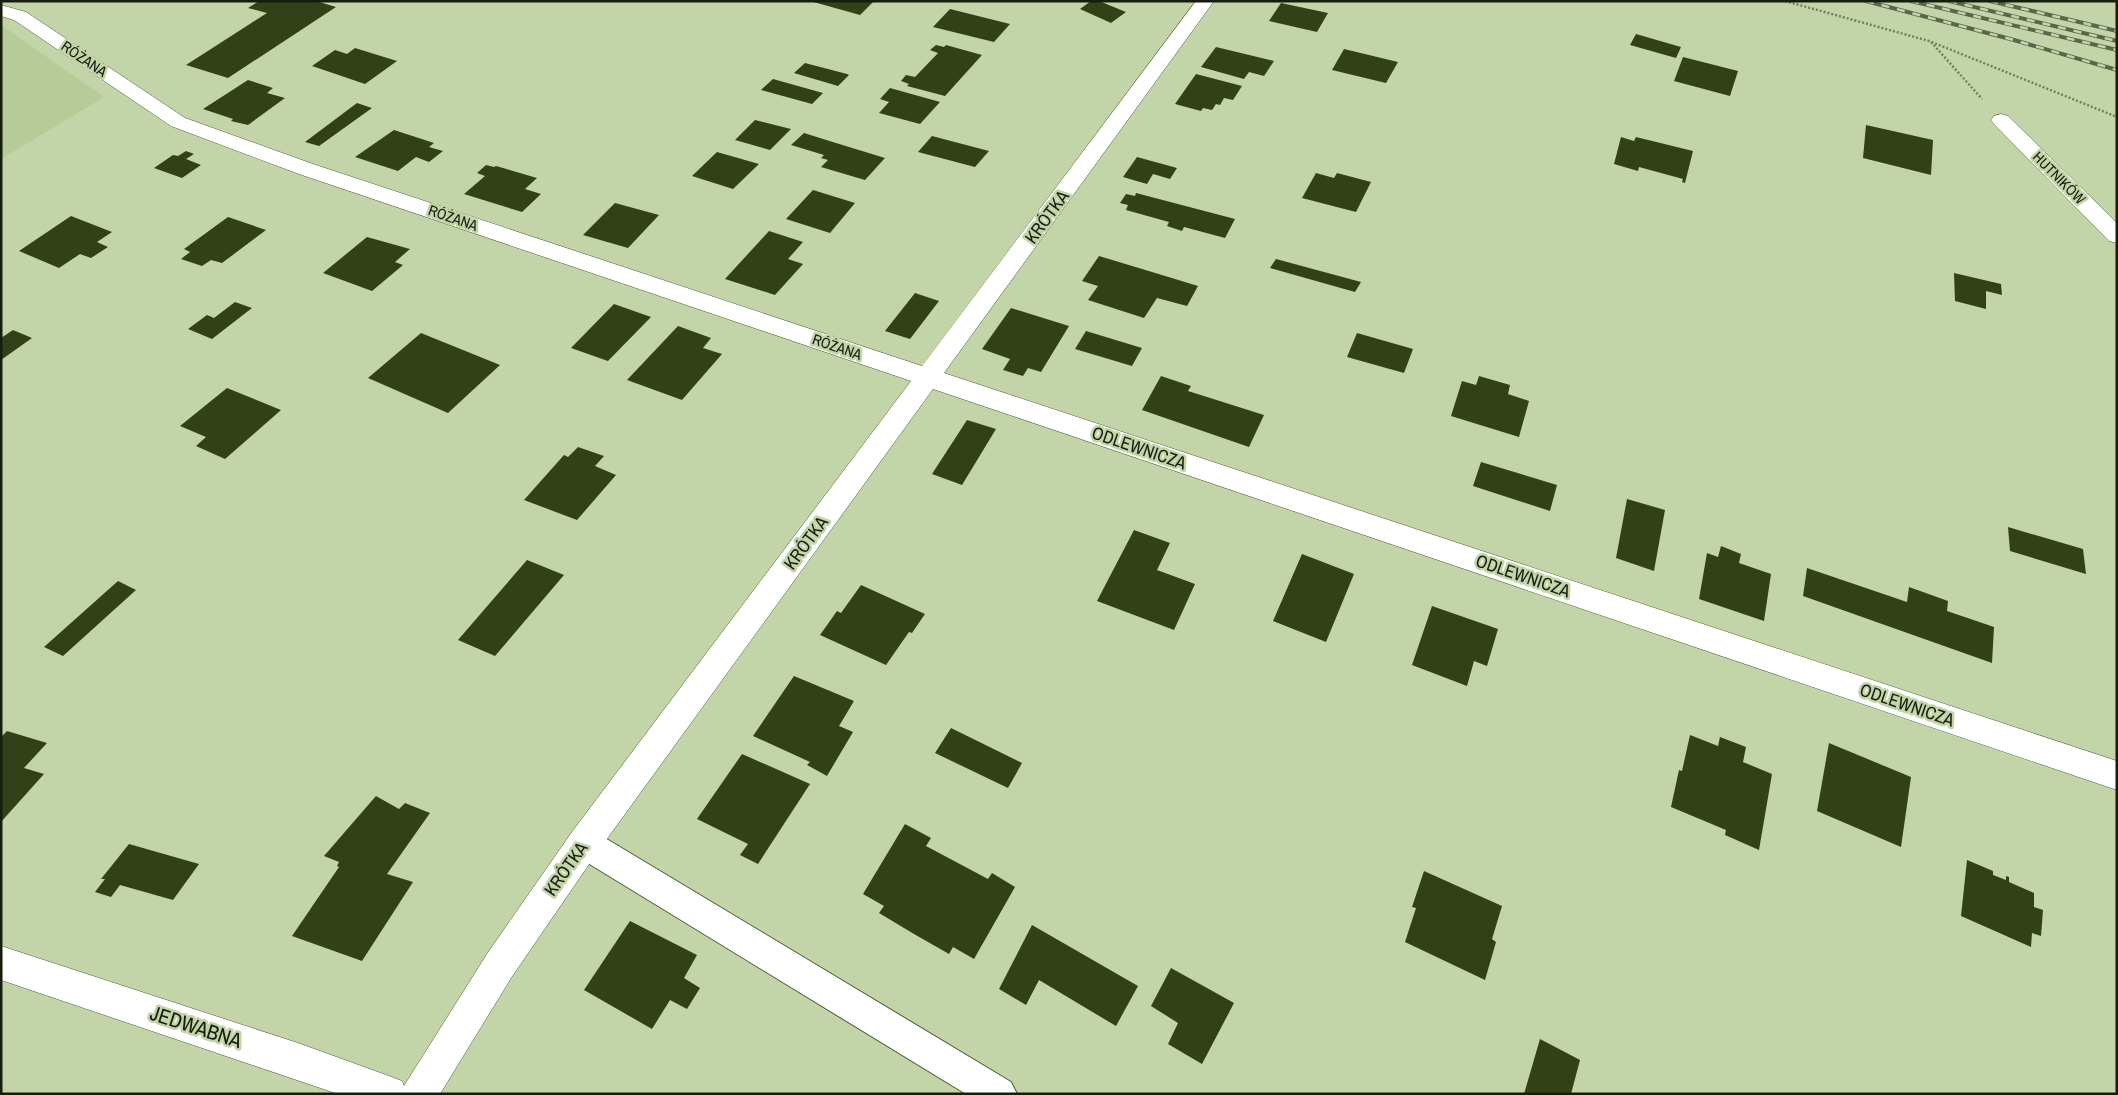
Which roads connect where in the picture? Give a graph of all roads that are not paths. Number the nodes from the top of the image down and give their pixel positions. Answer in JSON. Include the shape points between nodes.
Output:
{"nodes":[{"id":1,"x":1206,"y":1,"type":"edge"},
{"id":2,"x":1,"y":10,"type":"edge"},
{"id":3,"x":2001,"y":120,"type":"road end"},
{"id":4,"x":2117,"y":236,"type":"edge"},
{"id":5,"x":929,"y":378,"type":"junction"},
{"id":6,"x":2117,"y":776,"type":"edge"},
{"id":7,"x":584,"y":843,"type":"junction"},
{"id":8,"x":1,"y":963,"type":"edge"},
{"id":9,"x":389,"y":1094,"type":"edge"},
{"id":10,"x":420,"y":1094,"type":"edge"},
{"id":11,"x":999,"y":1094,"type":"edge"}],
"edges":[{"from":1,"to":5,"type":"street","name":"KRÓTKA"},
{"from":2,"to":5,"type":"street","name":"RÓŻANA","via":[[20,16],[178,122],[316,172]]},
{"from":3,"to":4,"type":"street","name":"HUTNIKÓW"},
{"from":5,"to":6,"type":"street","name":"ODLEWNICZA"},
{"from":5,"to":7,"type":"street","name":"KRÓTKA"},
{"from":7,"to":10,"type":"street","name":"KRÓTKA","via":[[499,966]]},
{"from":7,"to":11,"type":"lane"},
{"from":8,"to":9,"type":"street","name":"JEDWABNA"}]}
